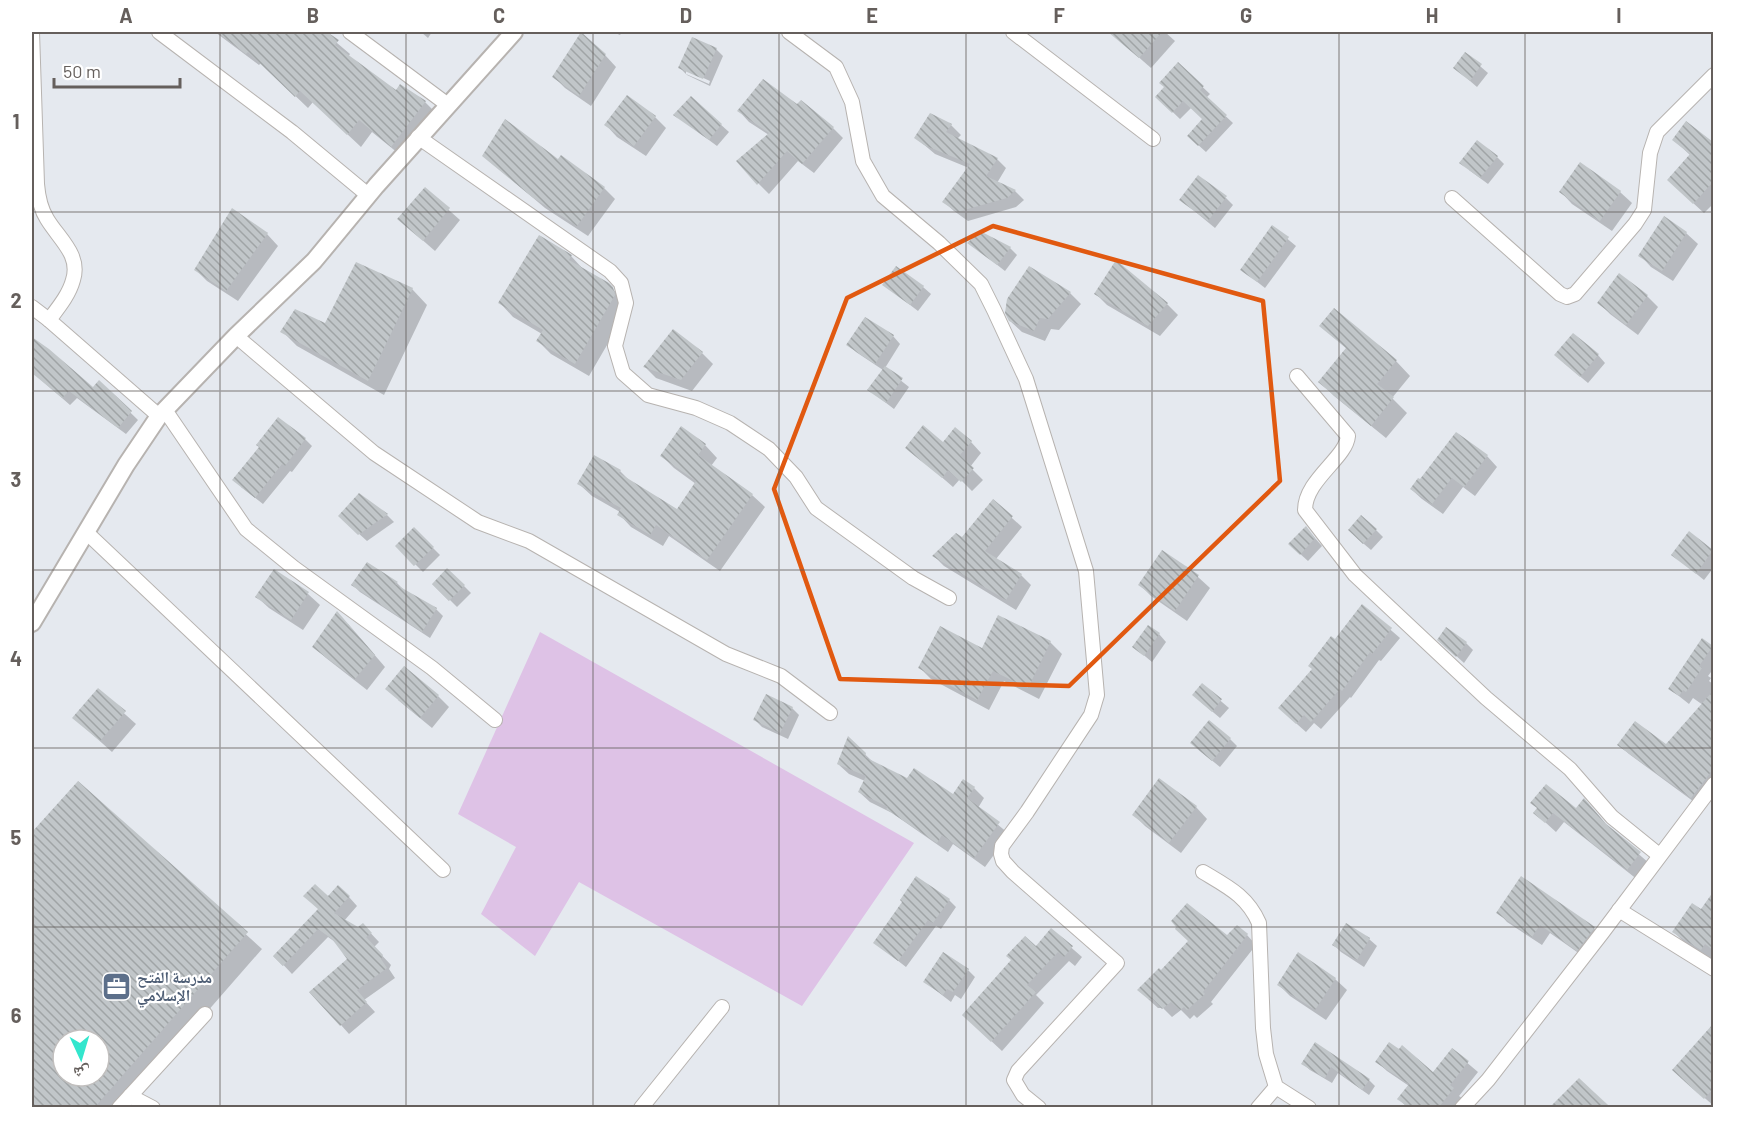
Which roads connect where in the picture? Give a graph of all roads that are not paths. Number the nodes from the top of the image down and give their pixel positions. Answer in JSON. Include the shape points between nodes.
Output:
{"nodes":[{"id":1,"x":32,"y":32,"type":"edge"},
{"id":2,"x":159,"y":32,"type":"edge"},
{"id":3,"x":350,"y":32,"type":"edge"},
{"id":4,"x":514,"y":32,"type":"edge"},
{"id":5,"x":789,"y":32,"type":"edge"},
{"id":6,"x":1013,"y":32,"type":"edge"},
{"id":7,"x":1713,"y":75,"type":"edge"},
{"id":8,"x":448,"y":105,"type":"junction"},
{"id":9,"x":418,"y":137,"type":"junction"},
{"id":10,"x":1153,"y":139,"type":"dead end"},
{"id":11,"x":368,"y":195,"type":"junction"},
{"id":12,"x":1452,"y":198,"type":"dead end"},
{"id":13,"x":32,"y":307,"type":"edge"},
{"id":14,"x":49,"y":320,"type":"junction"},
{"id":15,"x":236,"y":336,"type":"junction"},
{"id":16,"x":1297,"y":376,"type":"dead end"},
{"id":17,"x":162,"y":413,"type":"junction"},
{"id":18,"x":86,"y":532,"type":"junction"},
{"id":19,"x":948,"y":598,"type":"dead end"},
{"id":20,"x":32,"y":623,"type":"edge"},
{"id":21,"x":830,"y":713,"type":"dead end"},
{"id":22,"x":495,"y":720,"type":"dead end"},
{"id":23,"x":1713,"y":784,"type":"edge"},
{"id":24,"x":1659,"y":855,"type":"junction"},
{"id":25,"x":443,"y":870,"type":"dead end"},
{"id":26,"x":1203,"y":872,"type":"dead end"},
{"id":27,"x":1619,"y":910,"type":"junction"},
{"id":28,"x":1713,"y":969,"type":"edge"},
{"id":29,"x":722,"y":1007,"type":"dead end"},
{"id":30,"x":205,"y":1014,"type":"dead end"},
{"id":31,"x":1276,"y":1088,"type":"junction"},
{"id":32,"x":130,"y":1096,"type":"junction"},
{"id":33,"x":119,"y":1107,"type":"edge"},
{"id":34,"x":153,"y":1107,"type":"edge"},
{"id":35,"x":641,"y":1107,"type":"edge"},
{"id":36,"x":1039,"y":1107,"type":"edge"},
{"id":37,"x":1258,"y":1107,"type":"edge"},
{"id":38,"x":1309,"y":1107,"type":"edge"},
{"id":39,"x":1462,"y":1107,"type":"edge"}],
"edges":[{"from":1,"to":14,"type":"street","via":[[39,202],[69,248],[75,270],[67,293]]},
{"from":2,"to":11,"type":"street"},
{"from":3,"to":8,"type":"street"},
{"from":4,"to":8,"type":"street"},
{"from":5,"to":36,"type":"street","via":[[836,67],[852,102],[863,161],[883,196],[981,284],[1026,378],[1086,571],[1097,695],[1091,715],[1002,846],[1001,854],[1013,872],[1117,963],[1018,1071],[1014,1080],[1023,1095]]},
{"from":6,"to":10,"type":"street"},
{"from":7,"to":12,"type":"street","via":[[1657,132],[1650,153],[1644,210],[1575,294],[1560,294]]},
{"from":8,"to":9,"type":"street"},
{"from":9,"to":11,"type":"street"},
{"from":9,"to":19,"type":"street","via":[[610,271],[621,283],[626,303],[615,346],[623,373],[648,395],[696,408],[730,423],[768,449],[796,477],[816,508],[913,578]]},
{"from":11,"to":15,"type":"street","via":[[314,261]]},
{"from":13,"to":14,"type":"street"},
{"from":14,"to":17,"type":"street"},
{"from":15,"to":17,"type":"street"},
{"from":15,"to":21,"type":"street","via":[[374,453],[478,522],[529,541],[726,654],[781,676]]},
{"from":16,"to":24,"type":"street","via":[[1348,436],[1347,444],[1305,499],[1305,510],[1362,582],[1486,698],[1570,769],[1612,817]]},
{"from":17,"to":18,"type":"street"},
{"from":17,"to":22,"type":"street","via":[[246,528]]},
{"from":18,"to":20,"type":"street"},
{"from":18,"to":25,"type":"street"},
{"from":23,"to":24,"type":"street"},
{"from":24,"to":27,"type":"street"},
{"from":26,"to":31,"type":"street","via":[[1237,892],[1253,908],[1259,923],[1263,1028]]},
{"from":27,"to":28,"type":"street"},
{"from":27,"to":39,"type":"street","via":[[1488,1080]]},
{"from":29,"to":35,"type":"street"},
{"from":30,"to":32,"type":"street"},
{"from":31,"to":37,"type":"street"},
{"from":31,"to":38,"type":"street"},
{"from":32,"to":33,"type":"street"},
{"from":32,"to":34,"type":"street"}]}
